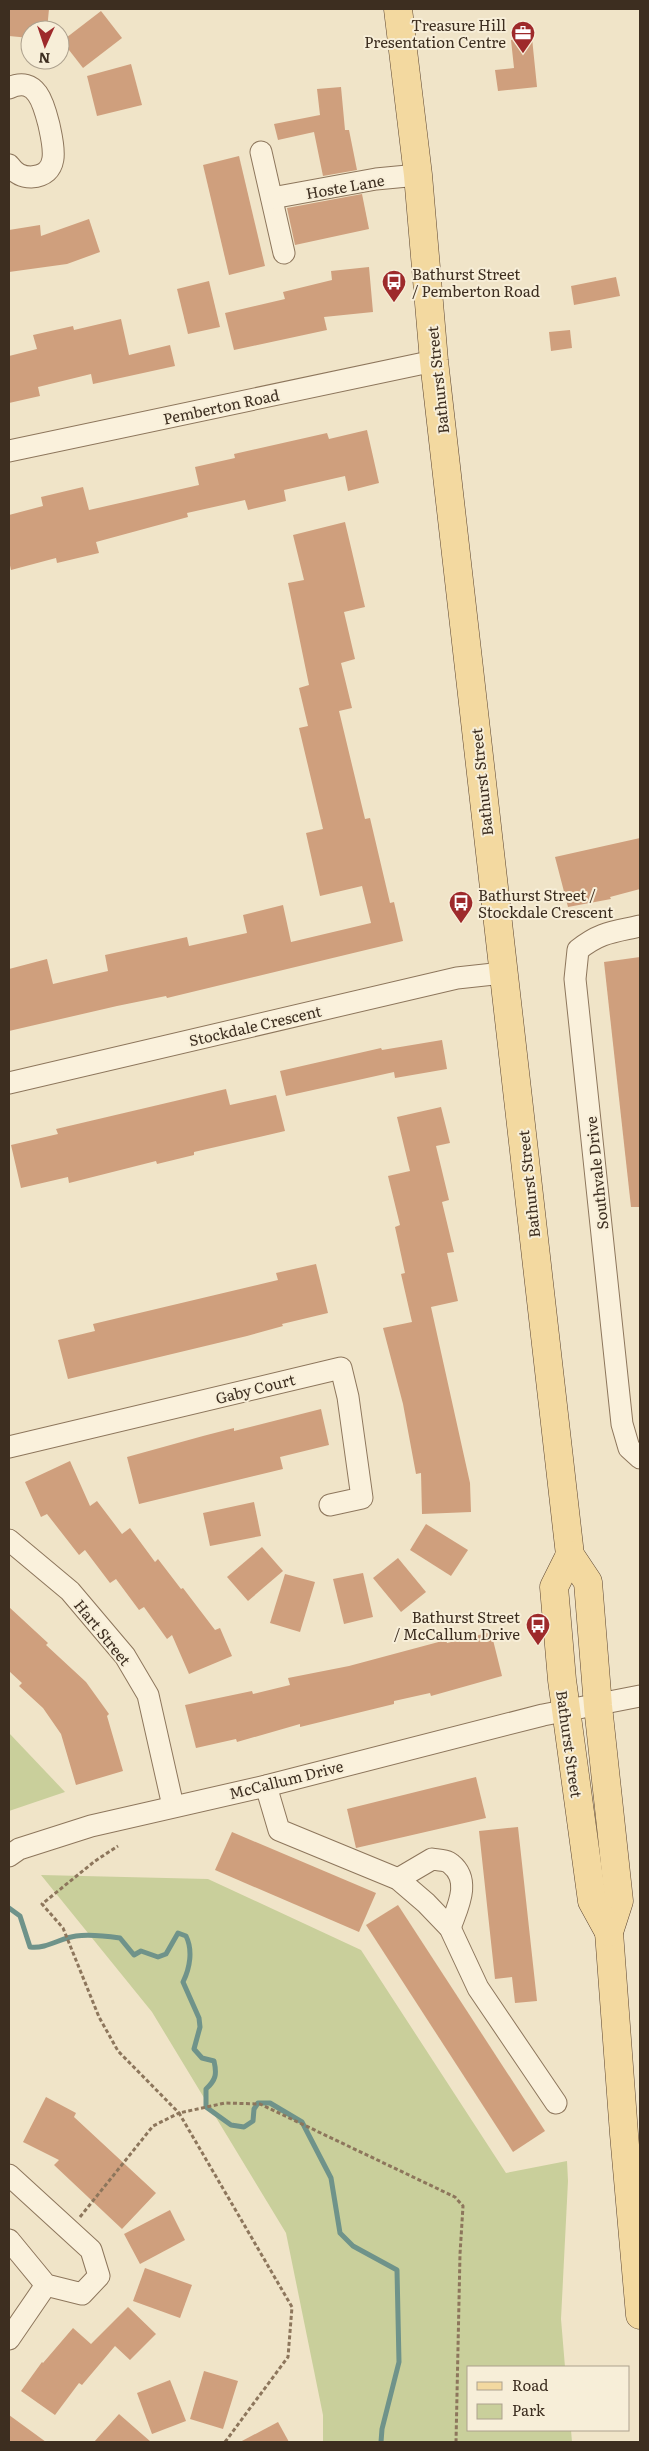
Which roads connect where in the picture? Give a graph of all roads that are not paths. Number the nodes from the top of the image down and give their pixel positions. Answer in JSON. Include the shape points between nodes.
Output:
{"nodes":[{"id":1,"x":398,"y":9,"type":"edge"},
{"id":2,"x":9,"y":88,"type":"edge"},
{"id":3,"x":261,"y":152,"type":"dead end"},
{"id":4,"x":9,"y":165,"type":"edge"},
{"id":5,"x":418,"y":175,"type":"junction"},
{"id":6,"x":272,"y":198,"type":"junction"},
{"id":7,"x":284,"y":253,"type":"dead end"},
{"id":8,"x":434,"y":361,"type":"junction"},
{"id":9,"x":9,"y":452,"type":"edge"},
{"id":10,"x":640,"y":926,"type":"edge"},
{"id":11,"x":503,"y":973,"type":"junction"},
{"id":12,"x":9,"y":1083,"type":"edge"},
{"id":13,"x":9,"y":1447,"type":"edge"},
{"id":14,"x":640,"y":1458,"type":"edge"},
{"id":15,"x":330,"y":1505,"type":"dead end"},
{"id":16,"x":9,"y":1540,"type":"edge"},
{"id":17,"x":570,"y":1555,"type":"junction"},
{"id":18,"x":640,"y":1696,"type":"edge"},
{"id":19,"x":598,"y":1706,"type":"junction"},
{"id":20,"x":566,"y":1710,"type":"junction"},
{"id":21,"x":266,"y":1786,"type":"junction"},
{"id":22,"x":173,"y":1806,"type":"junction"},
{"id":23,"x":9,"y":1856,"type":"edge"},
{"id":24,"x":398,"y":1879,"type":"junction"},
{"id":25,"x":450,"y":1928,"type":"junction"},
{"id":26,"x":609,"y":1932,"type":"junction"},
{"id":27,"x":556,"y":2103,"type":"dead end"},
{"id":28,"x":9,"y":2175,"type":"edge"},
{"id":29,"x":9,"y":2240,"type":"edge"},
{"id":30,"x":46,"y":2285,"type":"junction"},
{"id":31,"x":640,"y":2315,"type":"edge"},
{"id":32,"x":9,"y":2339,"type":"edge"}],
"edges":[{"from":1,"to":5,"type":"main road","name":"Bathurst Street"},
{"from":2,"to":4,"type":"street","via":[[29,88],[42,99],[55,151],[50,167],[37,176],[20,175]]},
{"from":3,"to":6,"type":"street"},
{"from":5,"to":6,"type":"street","name":"Hoste Lane","via":[[376,179]]},
{"from":5,"to":8,"type":"main road","name":"Bathurst Street"},
{"from":6,"to":7,"type":"street"},
{"from":8,"to":9,"type":"street","name":"Pemberton Road"},
{"from":8,"to":11,"type":"main road","name":"Bathurst Street"},
{"from":10,"to":14,"type":"street","name":"Southvale Drive","via":[[608,932],[578,950],[575,979],[622,1424],[629,1448]]},
{"from":11,"to":12,"type":"street","name":"Stockdale Crescent","via":[[448,980]]},
{"from":11,"to":17,"type":"main road","name":"Bathurst Street"},
{"from":13,"to":15,"type":"street","name":"Gaby Court","via":[[341,1368],[362,1498]]},
{"from":16,"to":22,"type":"street","name":"Hart Street","via":[[70,1591],[125,1656],[148,1695]]},
{"from":17,"to":19,"type":"main road","name":"Bathurst Street","via":[[588,1582]]},
{"from":17,"to":20,"type":"main road","name":"Bathurst Street","via":[[554,1587]]},
{"from":18,"to":19,"type":"street","name":"McCallum Drive"},
{"from":19,"to":20,"type":"street","name":"McCallum Drive"},
{"from":19,"to":26,"type":"main road","name":"Bathurst Street","via":[[619,1901]]},
{"from":20,"to":21,"type":"street","name":"McCallum Drive"},
{"from":20,"to":26,"type":"main road","name":"Bathurst Street","via":[[592,1901]]},
{"from":21,"to":22,"type":"street","name":"McCallum Drive"},
{"from":21,"to":24,"type":"street","via":[[279,1830]]},
{"from":22,"to":23,"type":"street","name":"McCallum Drive","via":[[91,1826],[19,1849]]},
{"from":24,"to":25,"type":"street"},
{"from":24,"to":25,"type":"street","via":[[432,1859],[450,1863],[462,1878],[462,1894]]},
{"from":25,"to":27,"type":"street","via":[[478,1988]]},
{"from":26,"to":31,"type":"main road","name":"Bathurst Street"},
{"from":28,"to":30,"type":"street","via":[[91,2250],[99,2276],[82,2294]]},
{"from":29,"to":30,"type":"street"},
{"from":30,"to":32,"type":"street"}]}
